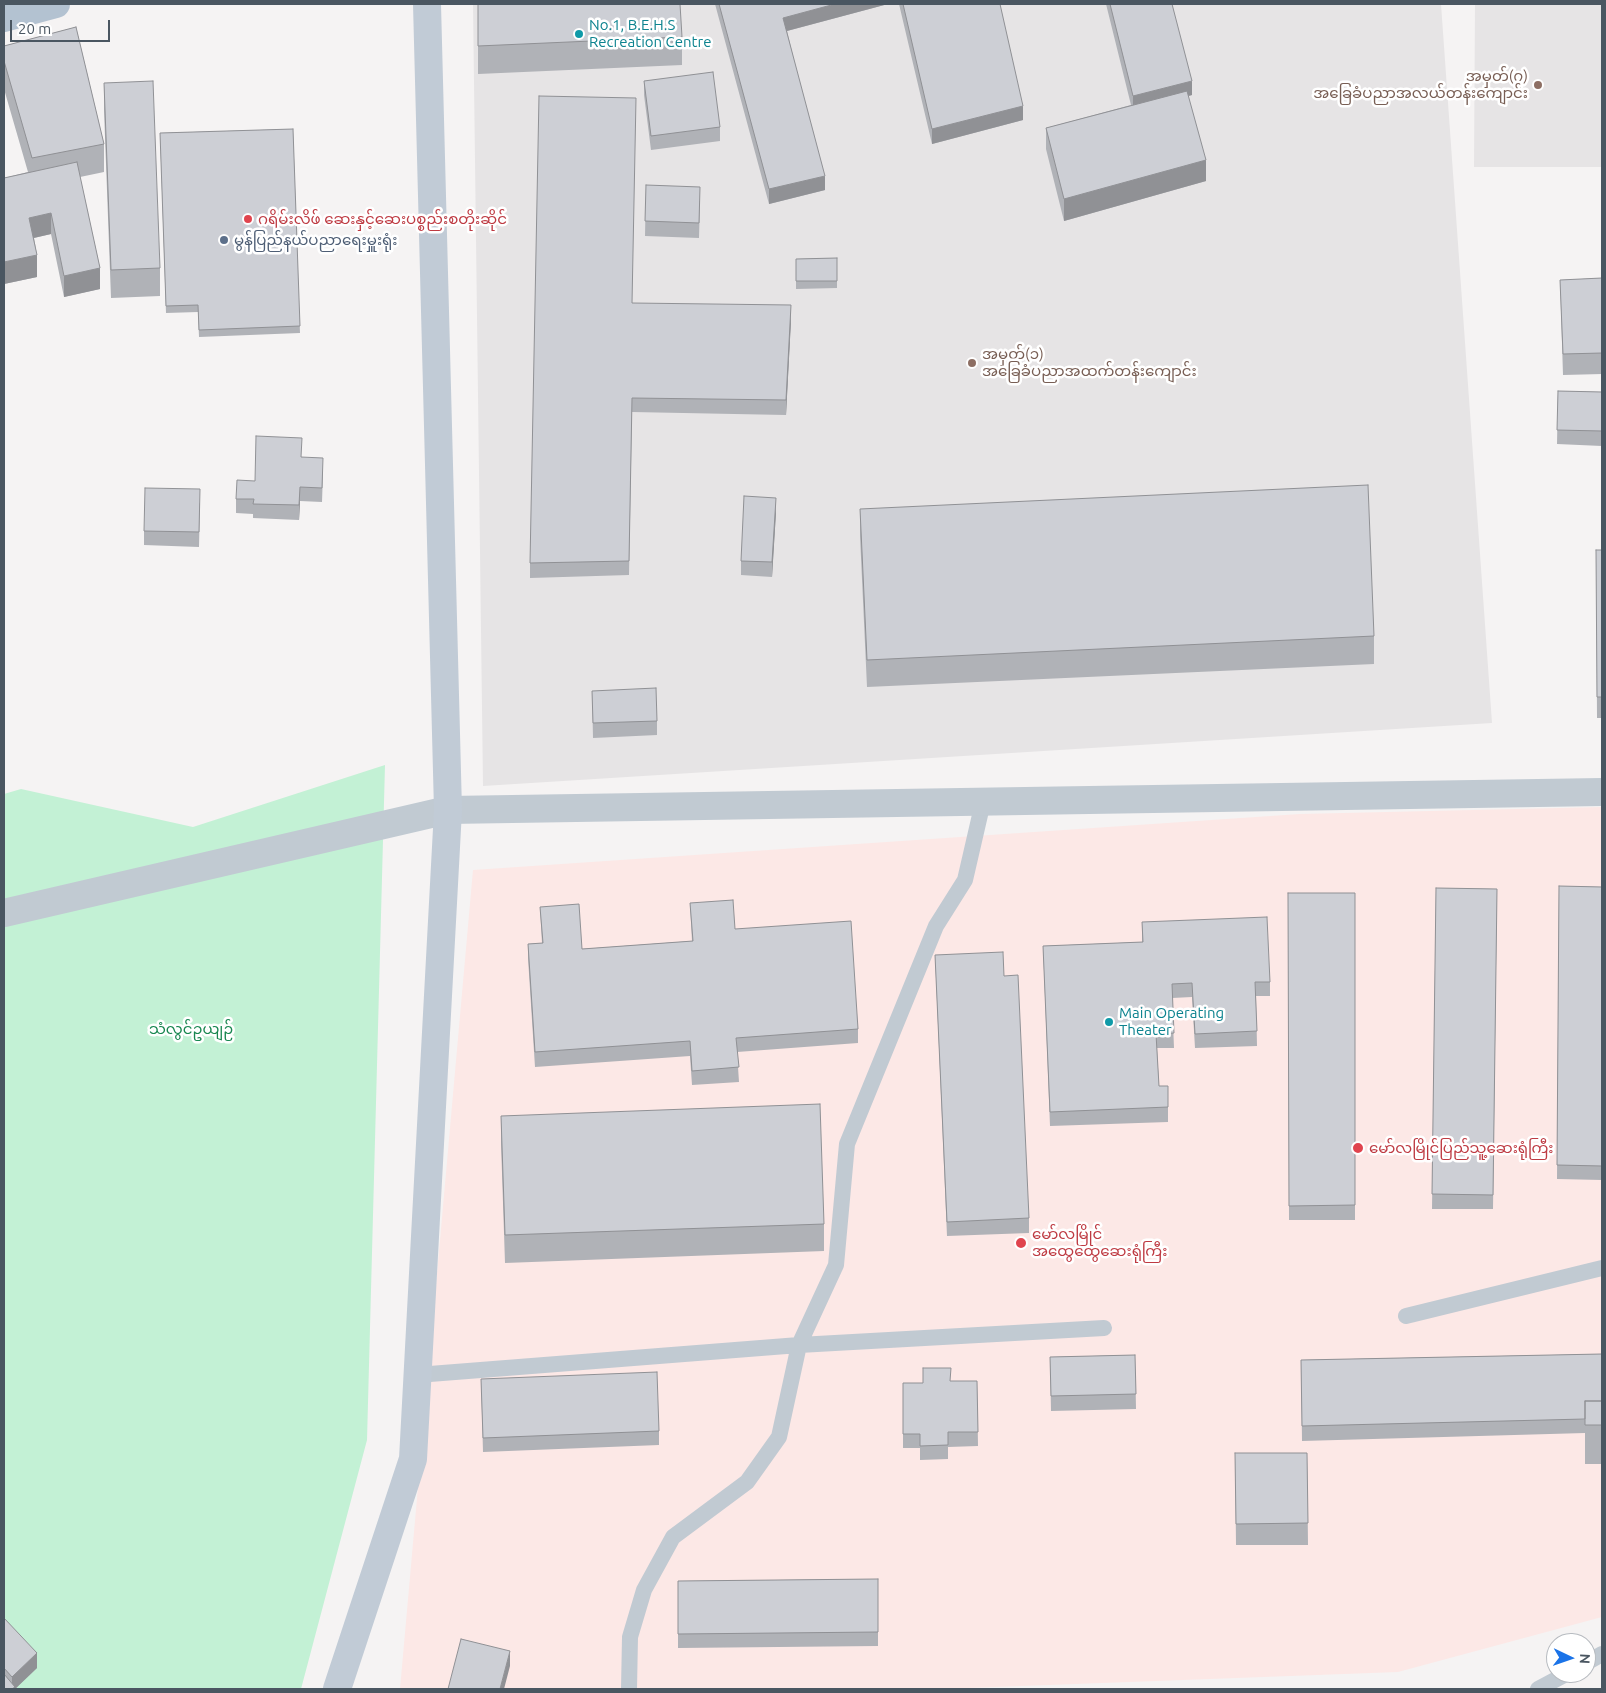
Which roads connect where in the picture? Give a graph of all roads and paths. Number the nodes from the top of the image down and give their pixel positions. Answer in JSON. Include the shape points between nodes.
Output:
{"nodes":[{"id":1,"x":427,"y":4,"type":"edge"},
{"id":2,"x":48,"y":5,"type":"edge"},
{"id":3,"x":4,"y":18,"type":"edge"},
{"id":4,"x":1602,"y":792,"type":"edge"},
{"id":5,"x":983,"y":802,"type":"junction"},
{"id":6,"x":448,"y":810,"type":"junction"},
{"id":7,"x":4,"y":913,"type":"edge"},
{"id":8,"x":1602,"y":1268,"type":"edge"},
{"id":9,"x":1406,"y":1316,"type":"dead end"},
{"id":10,"x":1104,"y":1328,"type":"dead end"},
{"id":11,"x":799,"y":1346,"type":"junction"},
{"id":12,"x":417,"y":1375,"type":"junction"},
{"id":13,"x":1549,"y":1683,"type":"edge"},
{"id":14,"x":337,"y":1689,"type":"edge"},
{"id":15,"x":629,"y":1689,"type":"edge"},
{"id":16,"x":1538,"y":1689,"type":"edge"}],
"edges":[{"from":1,"to":6,"type":"main road"},
{"from":2,"to":3,"type":"main road"},
{"from":4,"to":5,"type":"street"},
{"from":5,"to":6,"type":"street"},
{"from":5,"to":11,"type":"lane","via":[[965,880],[936,926],[847,1144],[836,1265]]},
{"from":6,"to":7,"type":"street"},
{"from":6,"to":12,"type":"main road"},
{"from":8,"to":9,"type":"lane"},
{"from":10,"to":11,"type":"lane"},
{"from":11,"to":12,"type":"lane"},
{"from":11,"to":15,"type":"lane","via":[[779,1437],[747,1482],[673,1537],[644,1590],[630,1637]]},
{"from":12,"to":14,"type":"main road","via":[[413,1459]]},
{"from":13,"to":16,"type":"lane"}]}
